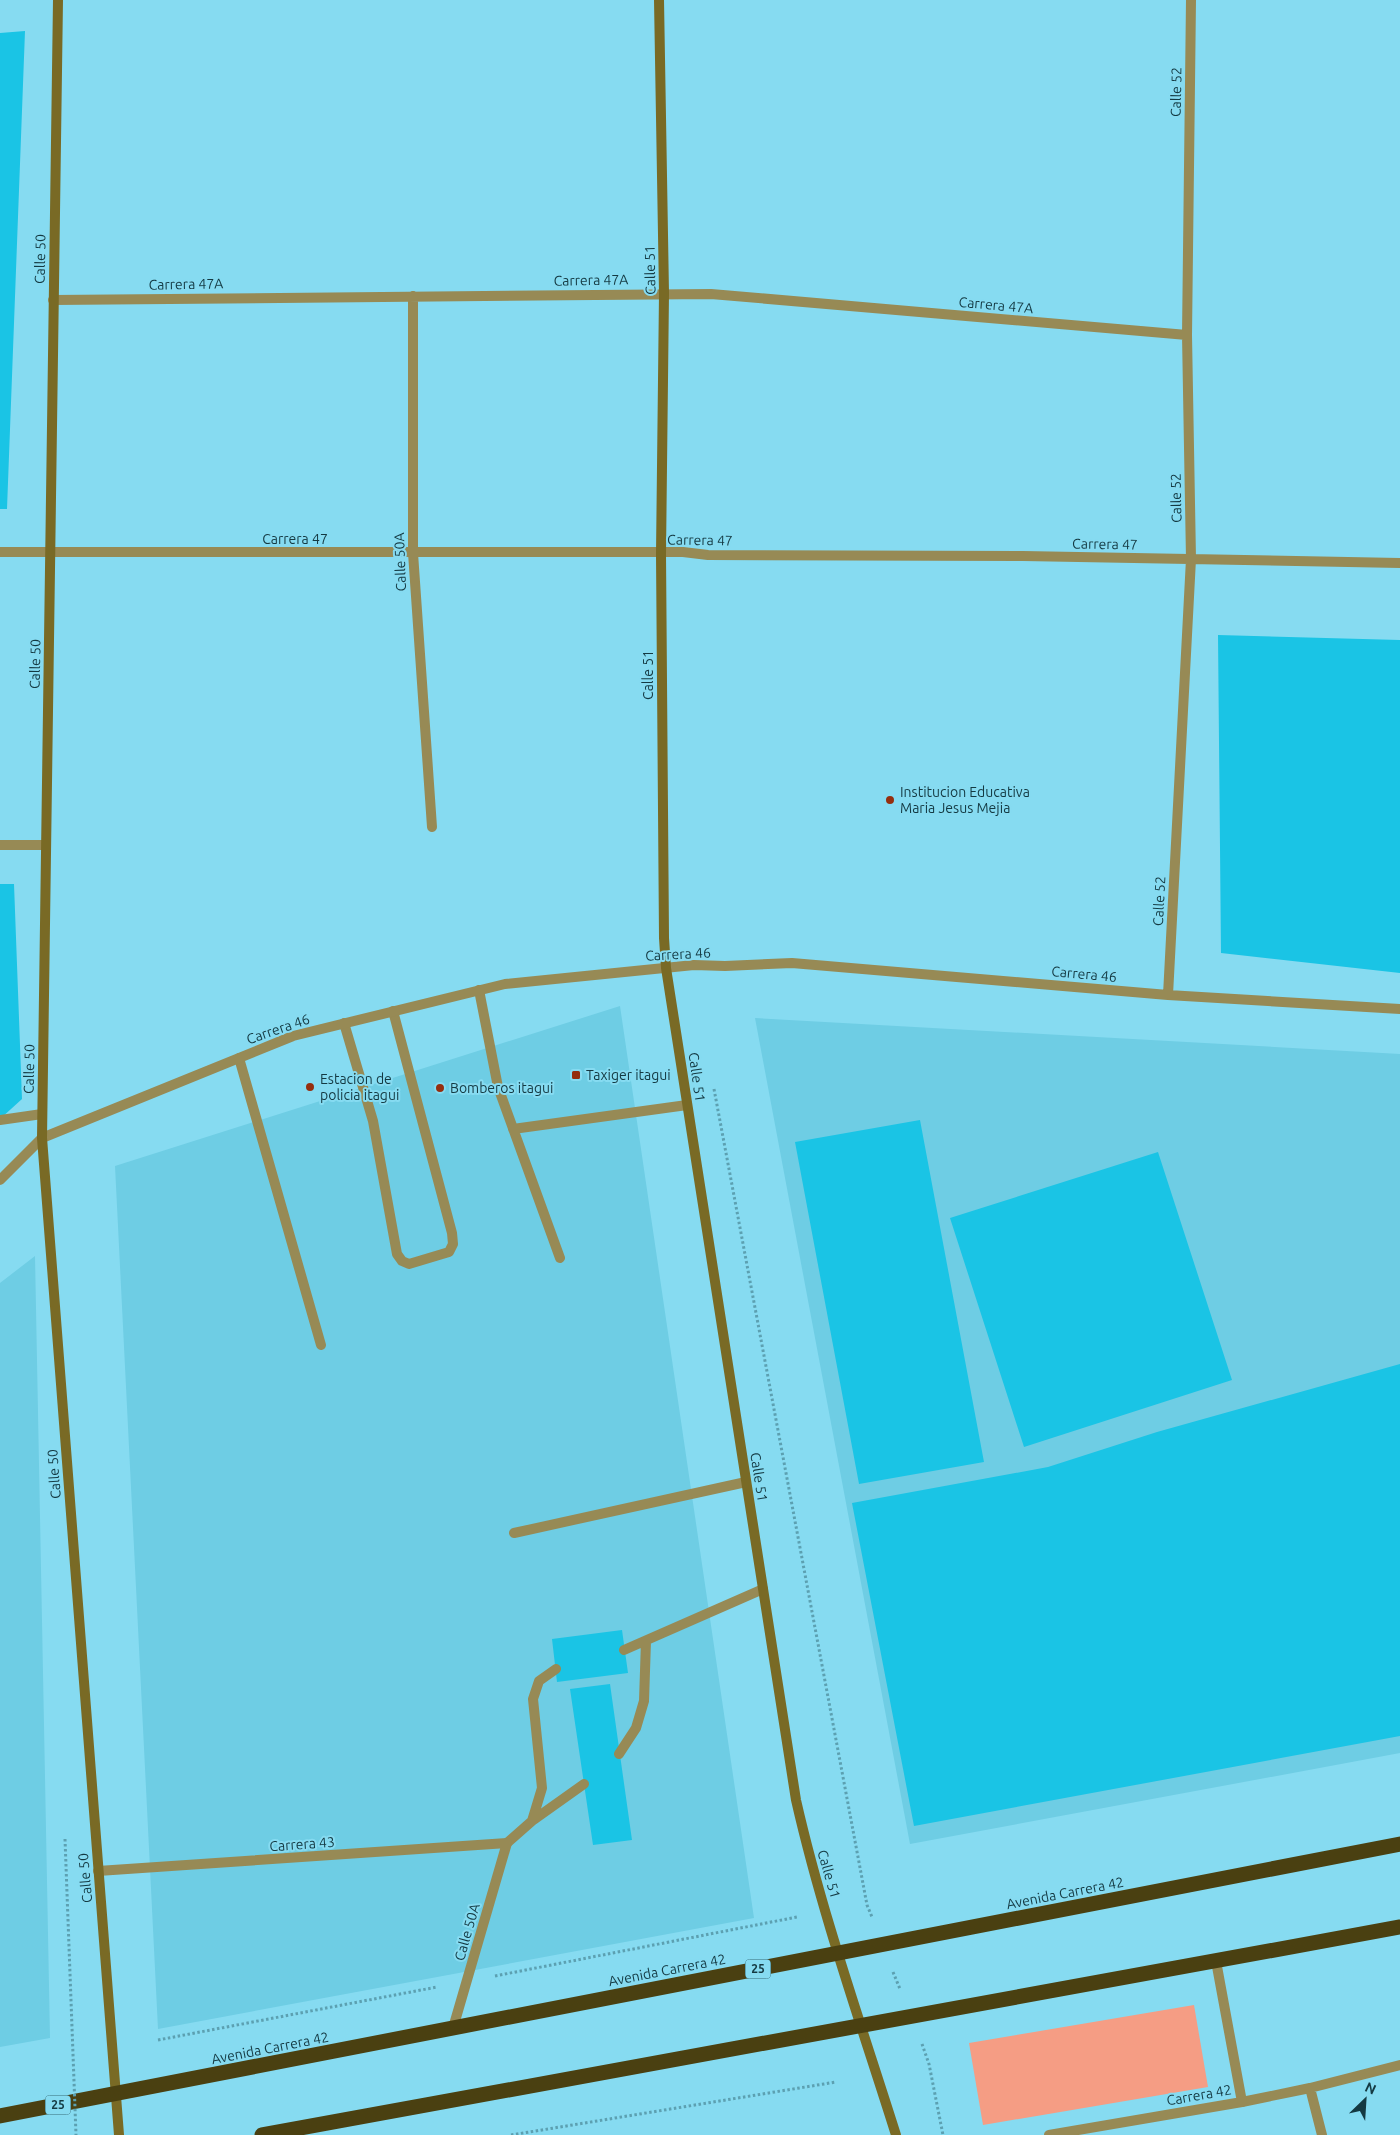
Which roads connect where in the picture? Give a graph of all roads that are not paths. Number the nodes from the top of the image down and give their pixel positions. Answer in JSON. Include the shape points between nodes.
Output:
{"nodes":[{"id":1,"x":58,"y":0,"type":"edge"},
{"id":2,"x":658,"y":0,"type":"edge"},
{"id":3,"x":1191,"y":0,"type":"edge"},
{"id":4,"x":664,"y":293,"type":"junction"},
{"id":5,"x":413,"y":296,"type":"junction"},
{"id":6,"x":53,"y":300,"type":"junction"},
{"id":7,"x":1187,"y":335,"type":"junction"},
{"id":8,"x":0,"y":552,"type":"edge"},
{"id":9,"x":50,"y":552,"type":"junction"},
{"id":10,"x":412,"y":553,"type":"junction"},
{"id":11,"x":661,"y":554,"type":"junction"},
{"id":12,"x":1191,"y":559,"type":"junction"},
{"id":13,"x":1400,"y":563,"type":"edge"},
{"id":14,"x":432,"y":827,"type":"dead end"},
{"id":15,"x":0,"y":845,"type":"edge"},
{"id":16,"x":46,"y":845,"type":"junction"},
{"id":17,"x":666,"y":968,"type":"junction"},
{"id":18,"x":479,"y":990,"type":"junction"},
{"id":19,"x":1168,"y":995,"type":"junction"},
{"id":20,"x":1400,"y":1009,"type":"edge"},
{"id":21,"x":393,"y":1011,"type":"junction"},
{"id":22,"x":344,"y":1023,"type":"junction"},
{"id":23,"x":239,"y":1058,"type":"junction"},
{"id":24,"x":687,"y":1105,"type":"junction"},
{"id":25,"x":42,"y":1114,"type":"junction"},
{"id":26,"x":0,"y":1120,"type":"edge"},
{"id":27,"x":513,"y":1129,"type":"junction"},
{"id":28,"x":42,"y":1138,"type":"junction"},
{"id":29,"x":0,"y":1180,"type":"edge"},
{"id":30,"x":560,"y":1258,"type":"dead end"},
{"id":31,"x":321,"y":1345,"type":"dead end"},
{"id":32,"x":746,"y":1482,"type":"junction"},
{"id":33,"x":514,"y":1533,"type":"dead end"},
{"id":34,"x":763,"y":1589,"type":"junction"},
{"id":35,"x":646,"y":1641,"type":"junction"},
{"id":36,"x":624,"y":1650,"type":"dead end"},
{"id":37,"x":556,"y":1669,"type":"dead end"},
{"id":38,"x":619,"y":1754,"type":"dead end"},
{"id":39,"x":584,"y":1784,"type":"dead end"},
{"id":40,"x":532,"y":1821,"type":"junction"},
{"id":41,"x":507,"y":1843,"type":"junction"},
{"id":42,"x":1400,"y":1844,"type":"edge"},
{"id":43,"x":98,"y":1871,"type":"junction"},
{"id":44,"x":1400,"y":1927,"type":"edge"},
{"id":45,"x":839,"y":1953,"type":"junction"},
{"id":46,"x":1216,"y":1960,"type":"junction"},
{"id":47,"x":861,"y":2025,"type":"junction"},
{"id":48,"x":453,"y":2028,"type":"junction"},
{"id":49,"x":1400,"y":2066,"type":"edge"},
{"id":50,"x":1310,"y":2088,"type":"junction"},
{"id":51,"x":115,"y":2094,"type":"junction"},
{"id":52,"x":1242,"y":2102,"type":"junction"},
{"id":53,"x":0,"y":2116,"type":"edge"},
{"id":54,"x":119,"y":2135,"type":"edge"},
{"id":55,"x":262,"y":2135,"type":"edge"},
{"id":56,"x":896,"y":2135,"type":"edge"},
{"id":57,"x":1049,"y":2135,"type":"edge"},
{"id":58,"x":1322,"y":2135,"type":"edge"}],
"edges":[{"from":1,"to":6,"type":"street","name":"Calle 50"},
{"from":2,"to":4,"type":"street","name":"Calle 51"},
{"from":3,"to":7,"type":"street","name":"Calle 52"},
{"from":4,"to":5,"type":"street","name":"Carrera 47A"},
{"from":4,"to":7,"type":"street","name":"Carrera 47A","via":[[712,294]]},
{"from":4,"to":11,"type":"street","name":"Calle 51"},
{"from":5,"to":6,"type":"street","name":"Carrera 47A"},
{"from":5,"to":10,"type":"street","name":"Calle 50A"},
{"from":6,"to":9,"type":"street","name":"Calle 50"},
{"from":7,"to":12,"type":"street","name":"Calle 52"},
{"from":8,"to":9,"type":"street","name":"Carrera 47"},
{"from":9,"to":10,"type":"street","name":"Carrera 47"},
{"from":9,"to":16,"type":"street","name":"Calle 50"},
{"from":10,"to":11,"type":"street","name":"Carrera 47"},
{"from":10,"to":14,"type":"street","name":"Calle 50A"},
{"from":11,"to":12,"type":"street","name":"Carrera 47"},
{"from":11,"to":17,"type":"street","name":"Calle 51"},
{"from":12,"to":13,"type":"street","name":"Carrera 47"},
{"from":12,"to":19,"type":"street","name":"Calle 52"},
{"from":15,"to":16,"type":"street"},
{"from":16,"to":25,"type":"street","name":"Calle 50"},
{"from":17,"to":18,"type":"street","name":"Carrera 46","via":[[505,984]]},
{"from":17,"to":19,"type":"street","name":"Carrera 46","via":[[792,963]]},
{"from":17,"to":24,"type":"street","name":"Calle 51"},
{"from":18,"to":21,"type":"street","name":"Carrera 46"},
{"from":18,"to":27,"type":"street","via":[[498,1087]]},
{"from":19,"to":20,"type":"street","name":"Carrera 46"},
{"from":21,"to":22,"type":"street","name":"Carrera 46"},
{"from":21,"to":22,"type":"street","via":[[453,1244],[448,1252],[409,1264],[397,1254],[373,1121]]},
{"from":22,"to":23,"type":"street","name":"Carrera 46","via":[[293,1036]]},
{"from":23,"to":28,"type":"street","name":"Carrera 46"},
{"from":23,"to":31,"type":"street"},
{"from":24,"to":27,"type":"street"},
{"from":24,"to":32,"type":"street","name":"Calle 51"},
{"from":25,"to":26,"type":"street"},
{"from":25,"to":28,"type":"street","name":"Calle 50"},
{"from":27,"to":30,"type":"street"},
{"from":28,"to":29,"type":"street","name":"Carrera 46"},
{"from":28,"to":43,"type":"street","name":"Calle 50"},
{"from":32,"to":33,"type":"street"},
{"from":32,"to":34,"type":"street","name":"Calle 51"},
{"from":34,"to":35,"type":"street"},
{"from":34,"to":45,"type":"street","name":"Calle 51","via":[[796,1800],[808,1852]]},
{"from":35,"to":36,"type":"street"},
{"from":35,"to":38,"type":"street","via":[[644,1701],[636,1728]]},
{"from":37,"to":40,"type":"street","via":[[539,1681],[533,1699],[542,1788]]},
{"from":39,"to":40,"type":"street"},
{"from":40,"to":41,"type":"street"},
{"from":41,"to":43,"type":"street","name":"Carrera 43"},
{"from":41,"to":48,"type":"street","name":"Calle 50A"},
{"from":42,"to":45,"type":"highway","name":"Avenida Carrera 42","number":"25"},
{"from":43,"to":51,"type":"street","name":"Calle 50"},
{"from":44,"to":46,"type":"highway"},
{"from":45,"to":47,"type":"street","name":"Calle 51"},
{"from":45,"to":48,"type":"highway","name":"Avenida Carrera 42","number":"25"},
{"from":46,"to":47,"type":"highway"},
{"from":46,"to":52,"type":"street","name":"Carrera 42"},
{"from":47,"to":55,"type":"highway"},
{"from":47,"to":56,"type":"street","name":"Calle 51"},
{"from":48,"to":51,"type":"highway","name":"Avenida Carrera 42","number":"25"},
{"from":49,"to":50,"type":"street"},
{"from":50,"to":52,"type":"street"},
{"from":50,"to":58,"type":"street"},
{"from":51,"to":53,"type":"highway","name":"Avenida Carrera 42","number":"25"},
{"from":51,"to":54,"type":"street","name":"Calle 50"},
{"from":52,"to":57,"type":"street","name":"Carrera 42"}]}
